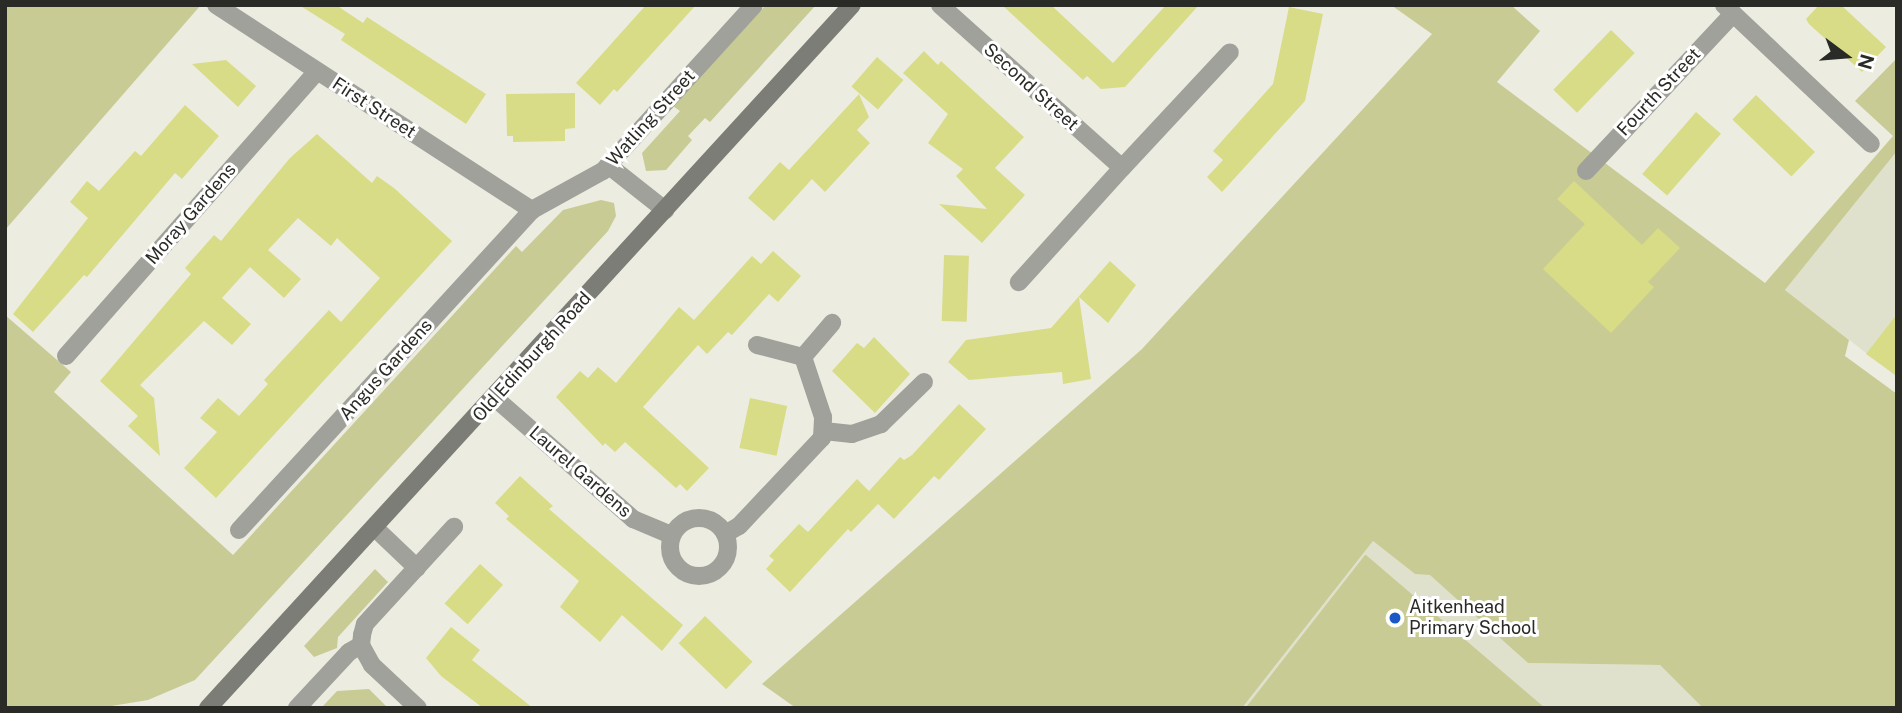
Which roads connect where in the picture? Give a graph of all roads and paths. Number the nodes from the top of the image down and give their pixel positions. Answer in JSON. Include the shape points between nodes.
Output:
{"nodes":[{"id":1,"x":216,"y":5,"type":"edge"},
{"id":2,"x":754,"y":5,"type":"edge"},
{"id":3,"x":852,"y":5,"type":"edge"},
{"id":4,"x":940,"y":5,"type":"edge"},
{"id":5,"x":1728,"y":10,"type":"edge"},
{"id":6,"x":1230,"y":52,"type":"dead end"},
{"id":7,"x":316,"y":72,"type":"junction"},
{"id":8,"x":1871,"y":144,"type":"dead end"},
{"id":9,"x":608,"y":165,"type":"junction"},
{"id":10,"x":1122,"y":168,"type":"junction"},
{"id":11,"x":1586,"y":171,"type":"dead end"},
{"id":12,"x":532,"y":210,"type":"junction"},
{"id":13,"x":665,"y":211,"type":"junction"},
{"id":14,"x":1019,"y":282,"type":"dead end"},
{"id":15,"x":832,"y":323,"type":"dead end"},
{"id":16,"x":757,"y":345,"type":"dead end"},
{"id":17,"x":66,"y":356,"type":"dead end"},
{"id":18,"x":803,"y":357,"type":"junction"},
{"id":19,"x":924,"y":382,"type":"dead end"},
{"id":20,"x":495,"y":398,"type":"junction"},
{"id":21,"x":824,"y":430,"type":"junction"},
{"id":22,"x":454,"y":527,"type":"dead end"},
{"id":23,"x":375,"y":528,"type":"junction"},
{"id":24,"x":239,"y":530,"type":"dead end"},
{"id":25,"x":725,"y":534,"type":"junction"},
{"id":26,"x":671,"y":535,"type":"junction"},
{"id":27,"x":417,"y":568,"type":"junction"},
{"id":28,"x":361,"y":645,"type":"junction"},
{"id":29,"x":207,"y":707,"type":"edge"},
{"id":30,"x":297,"y":708,"type":"edge"},
{"id":31,"x":418,"y":708,"type":"edge"}],
"edges":[{"from":1,"to":7,"type":"street","name":"First Street"},
{"from":2,"to":9,"type":"street","name":"Watling Street"},
{"from":3,"to":13,"type":"main road","name":"Old Edinburgh Road"},
{"from":4,"to":10,"type":"street","name":"Second Street"},
{"from":5,"to":8,"type":"street","name":"Fourth Street"},
{"from":5,"to":11,"type":"street","name":"Fourth Street"},
{"from":6,"to":10,"type":"street"},
{"from":7,"to":12,"type":"street","name":"First Street"},
{"from":7,"to":17,"type":"street","name":"Moray Gardens"},
{"from":9,"to":12,"type":"street","name":"Watling Street"},
{"from":9,"to":13,"type":"street"},
{"from":10,"to":14,"type":"street"},
{"from":12,"to":24,"type":"street","name":"Angus Gardens"},
{"from":13,"to":20,"type":"main road","name":"Old Edinburgh Road"},
{"from":15,"to":18,"type":"street"},
{"from":16,"to":18,"type":"street"},
{"from":18,"to":21,"type":"street"},
{"from":19,"to":21,"type":"street","via":[[881,424],[852,434]]},
{"from":20,"to":23,"type":"main road","name":"Old Edinburgh Road"},
{"from":20,"to":26,"type":"street","name":"Laurel Gardens","via":[[633,519]]},
{"from":21,"to":25,"type":"street","via":[[800,462],[739,526]]},
{"from":22,"to":27,"type":"street"},
{"from":23,"to":27,"type":"street"},
{"from":23,"to":29,"type":"main road","name":"Old Edinburgh Road"},
{"from":25,"to":26,"type":"street","via":[[717,523],[701,517],[683,521]]},
{"from":25,"to":26,"type":"street","via":[[726,559],[720,568],[702,576],[682,572],[675,564]]},
{"from":27,"to":28,"type":"street","via":[[365,624]]},
{"from":28,"to":30,"type":"street"},
{"from":28,"to":31,"type":"street","via":[[372,665]]}]}
